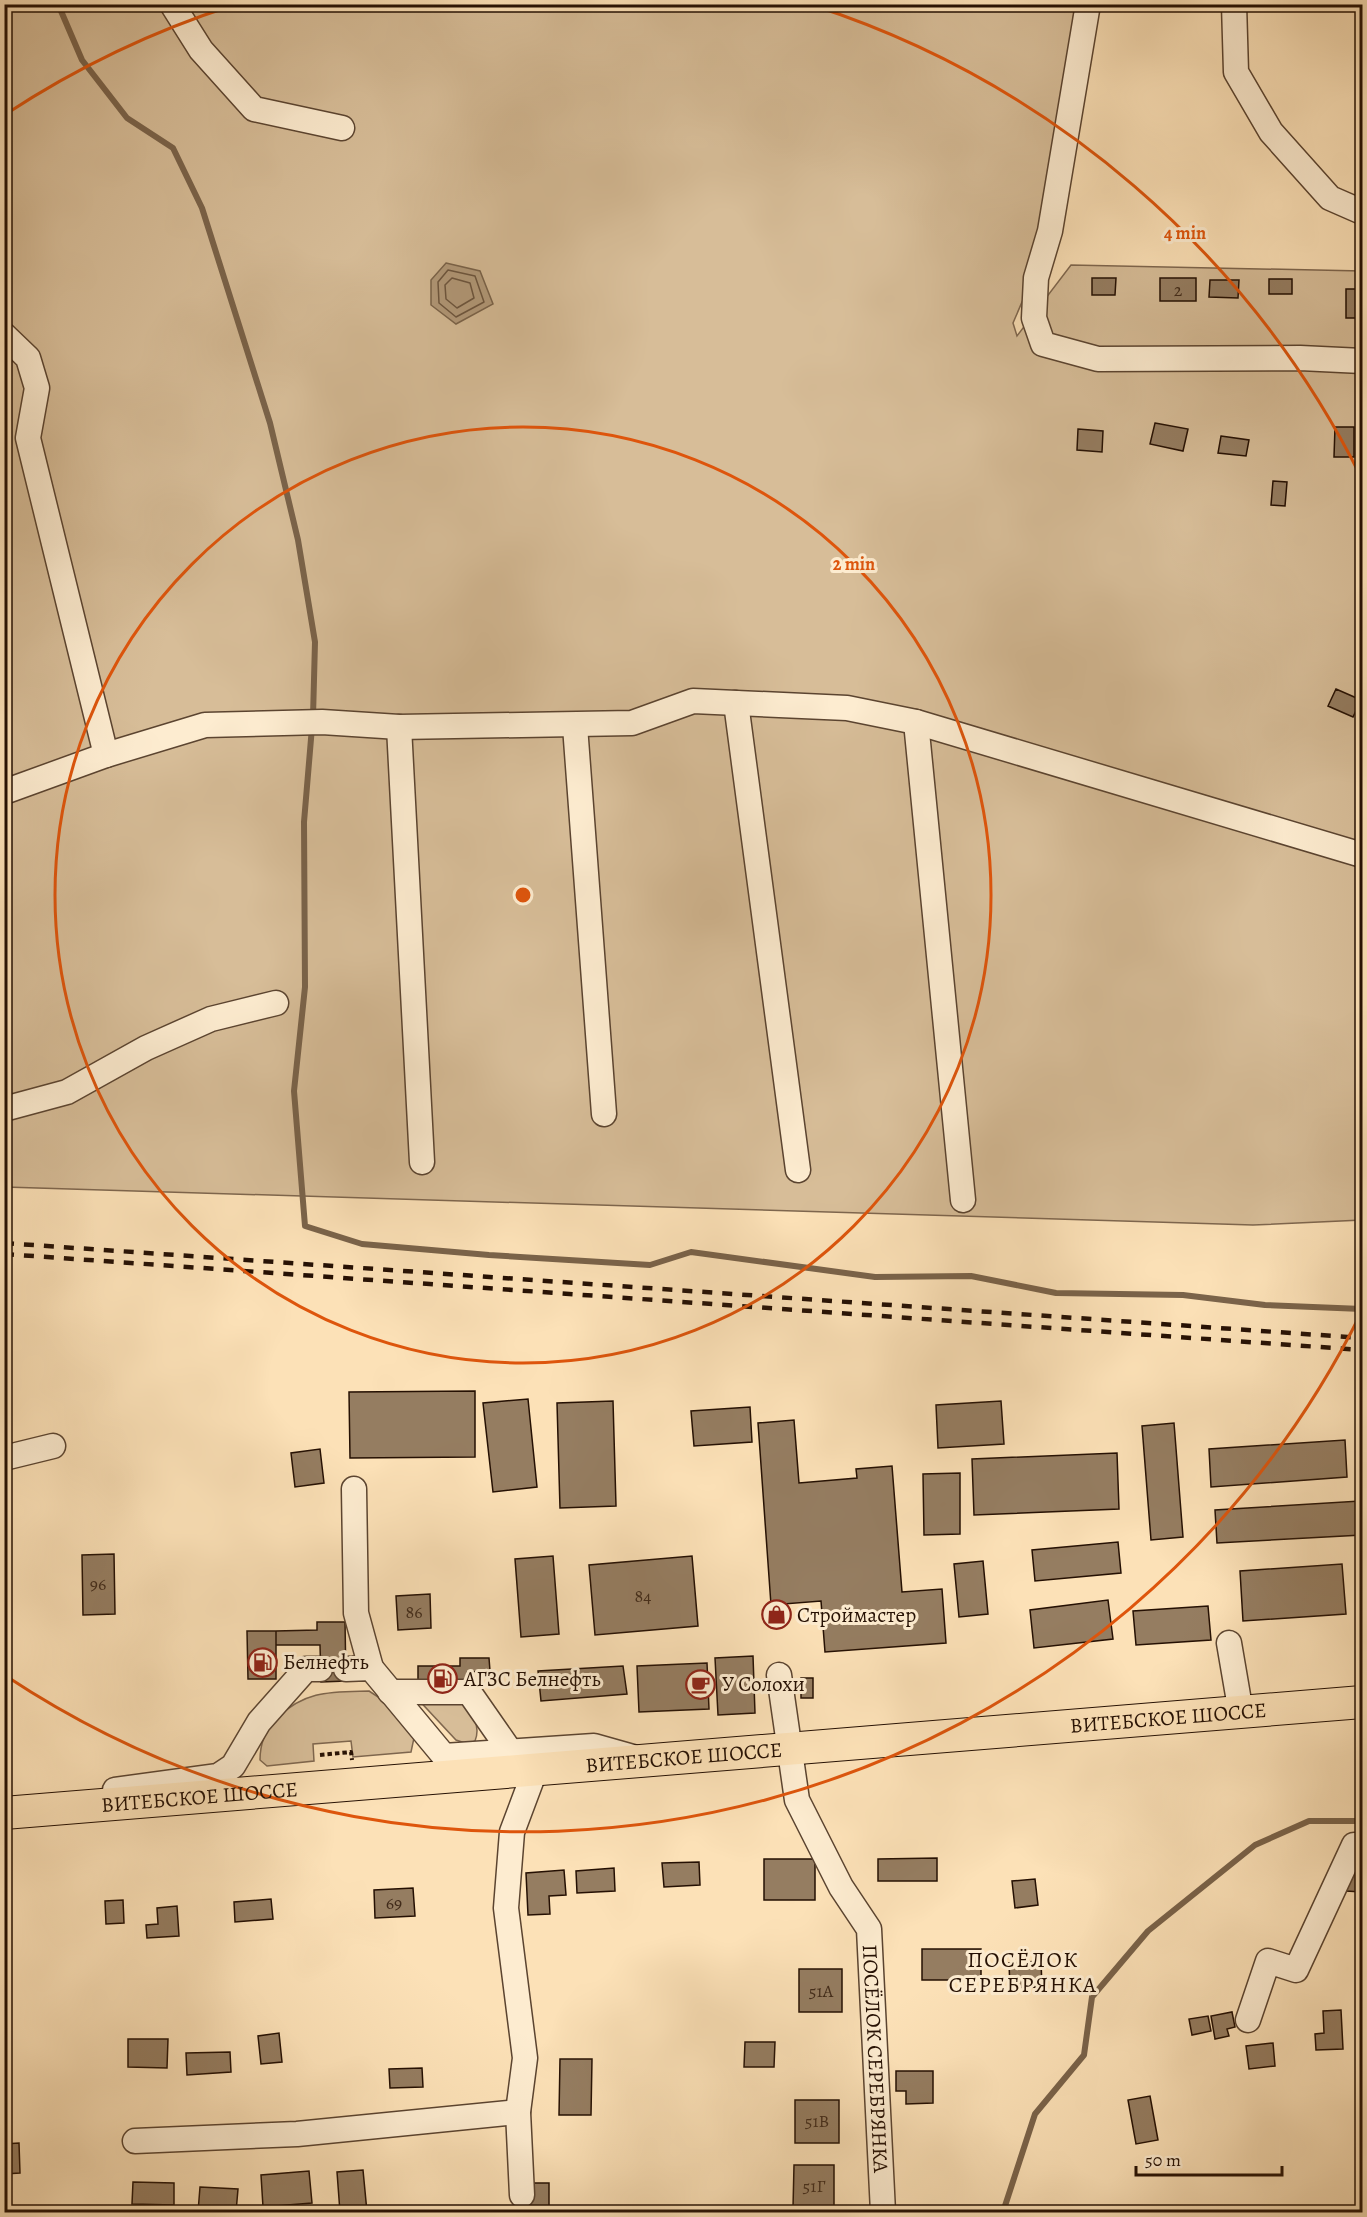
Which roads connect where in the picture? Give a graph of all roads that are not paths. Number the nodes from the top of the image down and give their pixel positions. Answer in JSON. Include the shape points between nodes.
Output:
{"nodes":[{"id":1,"x":172,"y":4,"type":"edge"},
{"id":2,"x":1088,"y":4,"type":"edge"},
{"id":3,"x":1234,"y":4,"type":"edge"},
{"id":4,"x":342,"y":128,"type":"dead end"},
{"id":5,"x":1362,"y":212,"type":"edge"},
{"id":6,"x":4,"y":335,"type":"edge"},
{"id":7,"x":1362,"y":361,"type":"edge"},
{"id":8,"x":736,"y":703,"type":"junction"},
{"id":9,"x":916,"y":722,"type":"junction"},
{"id":10,"x":575,"y":726,"type":"junction"},
{"id":11,"x":399,"y":727,"type":"junction"},
{"id":12,"x":106,"y":755,"type":"junction"},
{"id":13,"x":4,"y":792,"type":"edge"},
{"id":14,"x":1362,"y":855,"type":"edge"},
{"id":15,"x":276,"y":1003,"type":"dead end"},
{"id":16,"x":4,"y":1109,"type":"edge"},
{"id":17,"x":604,"y":1114,"type":"dead end"},
{"id":18,"x":422,"y":1162,"type":"dead end"},
{"id":19,"x":798,"y":1170,"type":"dead end"},
{"id":20,"x":963,"y":1200,"type":"dead end"},
{"id":21,"x":53,"y":1446,"type":"dead end"},
{"id":22,"x":4,"y":1458,"type":"edge"},
{"id":23,"x":354,"y":1489,"type":"dead end"},
{"id":24,"x":1229,"y":1643,"type":"dead end"},
{"id":25,"x":371,"y":1668,"type":"junction"},
{"id":26,"x":321,"y":1669,"type":"dead end"},
{"id":27,"x":346,"y":1669,"type":"dead end"},
{"id":28,"x":779,"y":1675,"type":"dead end"},
{"id":29,"x":390,"y":1692,"type":"junction"},
{"id":30,"x":1362,"y":1702,"type":"edge"},
{"id":31,"x":1241,"y":1713,"type":"junction"},
{"id":32,"x":791,"y":1748,"type":"junction"},
{"id":33,"x":523,"y":1760,"type":"junction"},
{"id":34,"x":61,"y":1808,"type":"junction"},
{"id":35,"x":4,"y":1813,"type":"edge"},
{"id":36,"x":1362,"y":1845,"type":"edge"},
{"id":37,"x":1248,"y":2020,"type":"dead end"},
{"id":38,"x":518,"y":2112,"type":"junction"},
{"id":39,"x":135,"y":2141,"type":"dead end"},
{"id":40,"x":522,"y":2195,"type":"dead end"},
{"id":41,"x":884,"y":2210,"type":"edge"}],
"edges":[{"from":1,"to":4,"type":"street","via":[[201,50],[254,109]]},
{"from":2,"to":7,"type":"street","via":[[1050,231],[1036,278],[1034,318],[1043,344],[1098,359]]},
{"from":3,"to":5,"type":"street","via":[[1236,72],[1271,132],[1330,198]]},
{"from":6,"to":12,"type":"street","via":[[28,357],[37,388],[28,438]]},
{"from":8,"to":9,"type":"street","via":[[847,708]]},
{"from":8,"to":10,"type":"street","via":[[693,700],[633,723]]},
{"from":8,"to":19,"type":"street"},
{"from":9,"to":14,"type":"street"},
{"from":9,"to":20,"type":"street"},
{"from":10,"to":11,"type":"street"},
{"from":10,"to":17,"type":"street"},
{"from":11,"to":12,"type":"street","via":[[322,722],[205,725]]},
{"from":11,"to":18,"type":"street"},
{"from":12,"to":13,"type":"street"},
{"from":15,"to":16,"type":"street","via":[[211,1019],[146,1048],[67,1092]]},
{"from":21,"to":22,"type":"street"},
{"from":23,"to":25,"type":"street","via":[[356,1613]]},
{"from":24,"to":31,"type":"street"},
{"from":25,"to":27,"type":"street"},
{"from":25,"to":29,"type":"street"},
{"from":26,"to":34,"type":"street","via":[[306,1669],[259,1722],[233,1766],[218,1776],[116,1790]]},
{"from":28,"to":32,"type":"street","name":"ПОСЁЛОК СЕРЕБРЯНКА"},
{"from":29,"to":33,"type":"street","via":[[444,1756]]},
{"from":29,"to":33,"type":"street","via":[[469,1692]]},
{"from":30,"to":31,"type":"main road","name":"ВИТЕБСКОЕ ШОССЕ"},
{"from":31,"to":32,"type":"main road","name":"ВИТЕБСКОЕ ШОССЕ"},
{"from":32,"to":33,"type":"main road","name":"ВИТЕБСКОЕ ШОССЕ","via":[[644,1760]]},
{"from":32,"to":41,"type":"street","name":"ПОСЁЛОК СЕРЕБРЯНКА","via":[[797,1800],[841,1887],[869,1929]]},
{"from":33,"to":34,"type":"main road","name":"ВИТЕБСКОЕ ШОССЕ"},
{"from":33,"to":38,"type":"street","via":[[506,1908],[525,2058]]},
{"from":34,"to":35,"type":"main road","name":"ВИТЕБСКОЕ ШОССЕ"},
{"from":36,"to":37,"type":"street","via":[[1354,1845],[1296,1970],[1268,1961]]},
{"from":38,"to":39,"type":"street","via":[[297,2134]]},
{"from":38,"to":40,"type":"street"}]}
